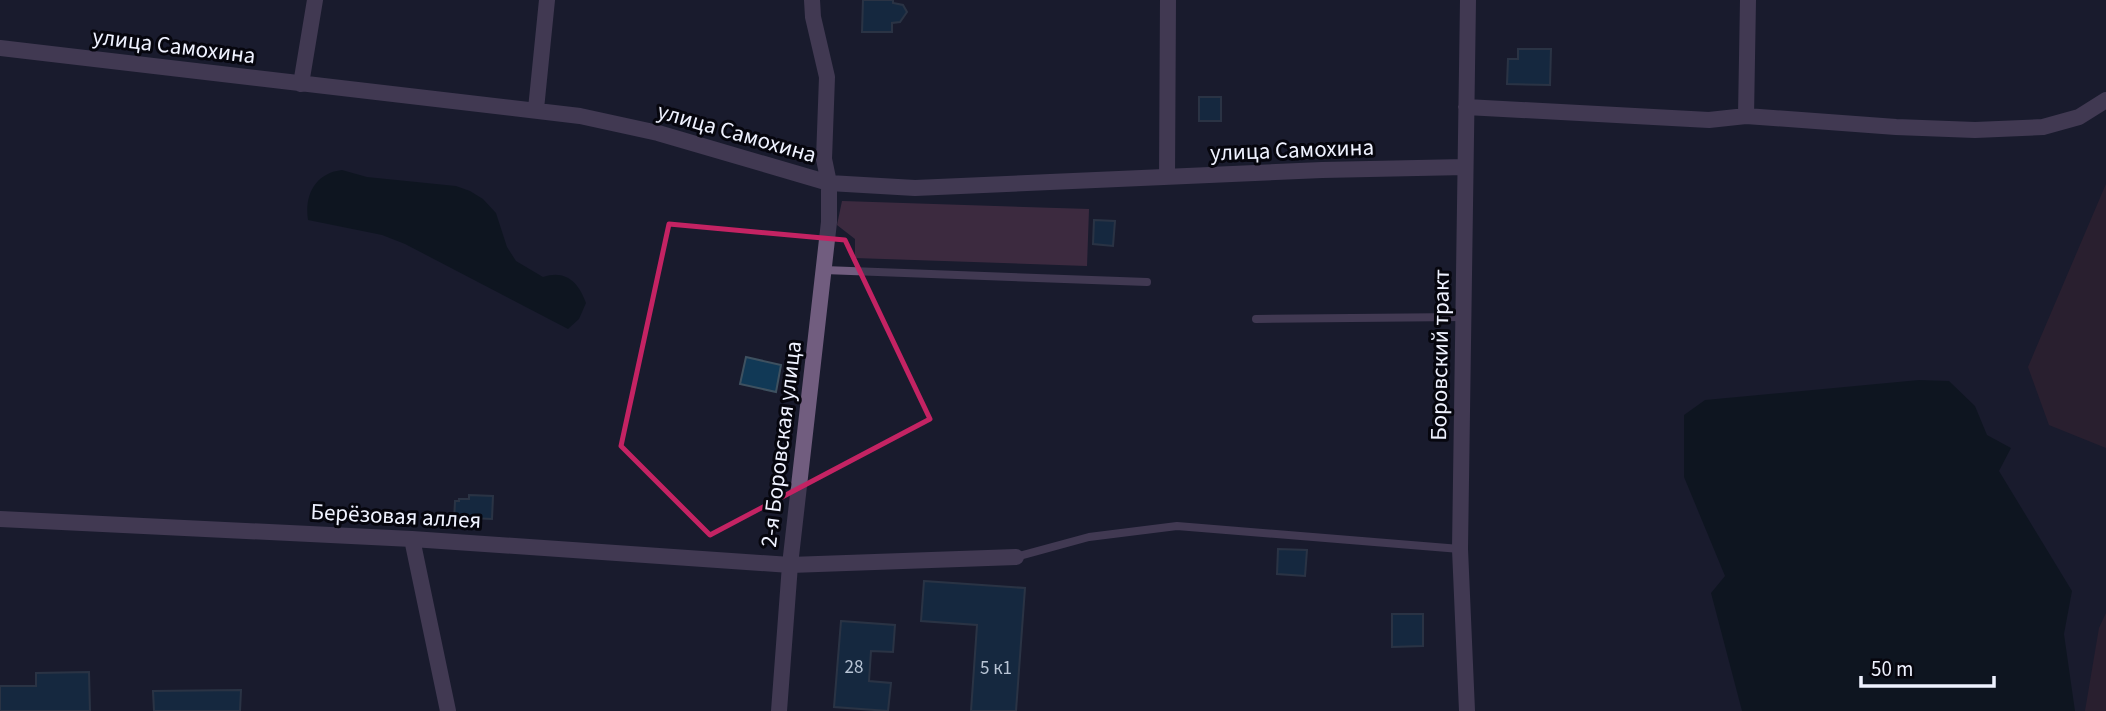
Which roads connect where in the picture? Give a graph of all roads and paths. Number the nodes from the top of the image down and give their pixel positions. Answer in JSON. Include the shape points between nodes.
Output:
{"nodes":[{"id":1,"x":315,"y":0,"type":"edge"},
{"id":2,"x":547,"y":0,"type":"edge"},
{"id":3,"x":812,"y":0,"type":"edge"},
{"id":4,"x":1168,"y":0,"type":"edge"},
{"id":5,"x":1468,"y":0,"type":"edge"},
{"id":6,"x":1748,"y":0,"type":"edge"},
{"id":7,"x":0,"y":48,"type":"edge"},
{"id":8,"x":301,"y":84,"type":"junction"},
{"id":9,"x":2106,"y":100,"type":"edge"},
{"id":10,"x":1466,"y":107,"type":"junction"},
{"id":11,"x":536,"y":109,"type":"junction"},
{"id":12,"x":1746,"y":116,"type":"junction"},
{"id":13,"x":1465,"y":167,"type":"junction"},
{"id":14,"x":1167,"y":177,"type":"junction"},
{"id":15,"x":829,"y":183,"type":"junction"},
{"id":16,"x":824,"y":270,"type":"junction"},
{"id":17,"x":1146,"y":282,"type":"dead end"},
{"id":18,"x":1462,"y":317,"type":"junction"},
{"id":19,"x":1256,"y":319,"type":"dead end"},
{"id":20,"x":0,"y":519,"type":"edge"},
{"id":21,"x":412,"y":538,"type":"junction"},
{"id":22,"x":1460,"y":549,"type":"junction"},
{"id":23,"x":1016,"y":558,"type":"joint"},
{"id":24,"x":790,"y":565,"type":"junction"},
{"id":25,"x":448,"y":711,"type":"edge"},
{"id":26,"x":779,"y":711,"type":"edge"},
{"id":27,"x":1467,"y":711,"type":"edge"}],
"edges":[{"from":1,"to":8,"type":"street"},
{"from":2,"to":11,"type":"street"},
{"from":3,"to":15,"type":"street","name":"2-я Боровская улица","via":[[827,78],[824,159]]},
{"from":4,"to":14,"type":"street"},
{"from":5,"to":10,"type":"street","name":"Боровский тракт"},
{"from":6,"to":12,"type":"street"},
{"from":7,"to":8,"type":"street","name":"улица Самохина"},
{"from":8,"to":11,"type":"street","name":"улица Самохина"},
{"from":9,"to":12,"type":"street","via":[[2079,117],[2043,127],[1975,130]]},
{"from":10,"to":12,"type":"street","via":[[1709,120]]},
{"from":10,"to":13,"type":"street","name":"Боровский тракт"},
{"from":11,"to":15,"type":"street","name":"улица Самохина","via":[[658,133]]},
{"from":13,"to":14,"type":"street","name":"улица Самохина"},
{"from":13,"to":18,"type":"street","name":"Боровский тракт"},
{"from":14,"to":15,"type":"street","name":"улица Самохина","via":[[915,188]]},
{"from":15,"to":16,"type":"street","name":"2-я Боровская улица"},
{"from":16,"to":17,"type":"lane"},
{"from":16,"to":24,"type":"street","name":"2-я Боровская улица"},
{"from":18,"to":19,"type":"lane"},
{"from":18,"to":22,"type":"street","name":"Боровский тракт"},
{"from":20,"to":21,"type":"street","name":"Берёзовая аллея"},
{"from":21,"to":24,"type":"street","name":"Берёзовая аллея"},
{"from":21,"to":25,"type":"street"},
{"from":22,"to":23,"type":"lane","via":[[1177,526],[1089,537]]},
{"from":22,"to":27,"type":"street","name":"Боровский тракт"},
{"from":23,"to":24,"type":"street","name":"Берёзовая аллея"},
{"from":24,"to":26,"type":"street","name":"2-я Боровская улица"}]}
